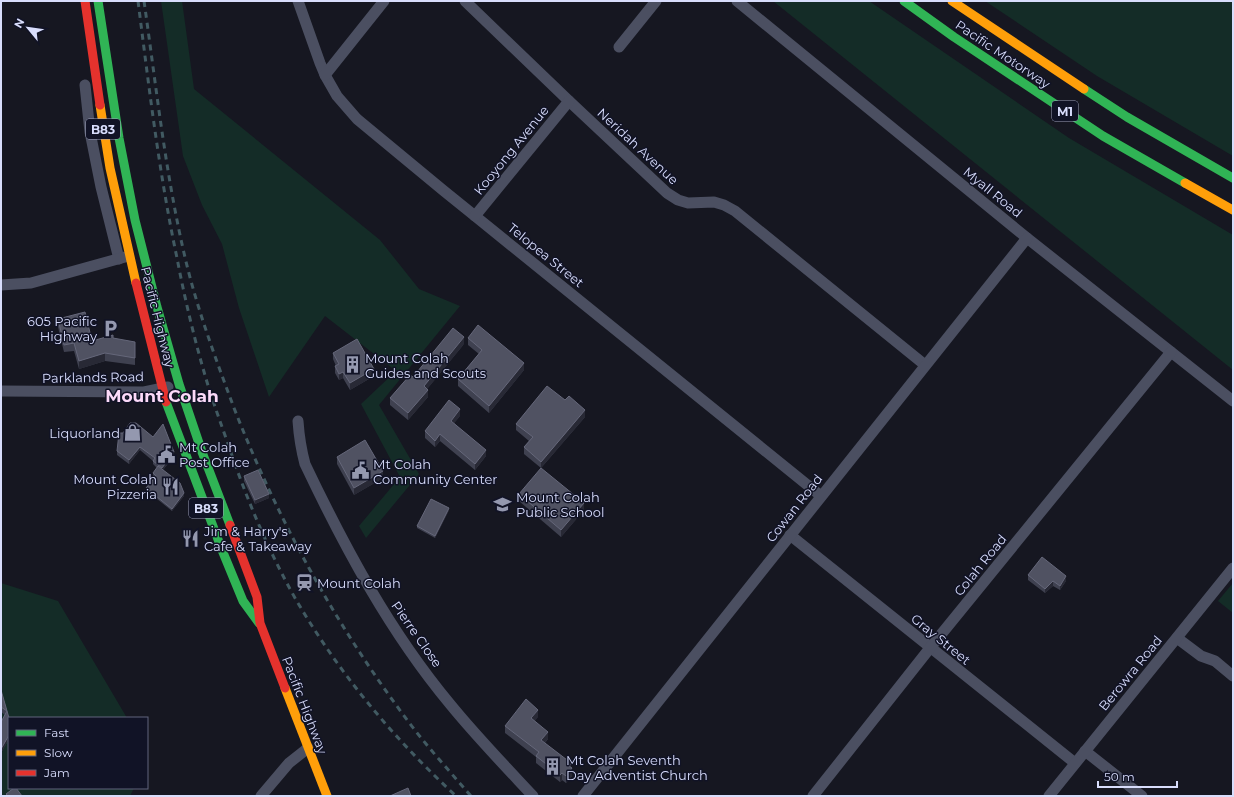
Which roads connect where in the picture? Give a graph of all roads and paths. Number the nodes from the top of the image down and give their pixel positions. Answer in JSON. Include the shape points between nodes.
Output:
{"nodes":[{"id":1,"x":85,"y":1,"type":"edge"},
{"id":2,"x":98,"y":1,"type":"edge"},
{"id":3,"x":298,"y":1,"type":"edge"},
{"id":4,"x":384,"y":1,"type":"edge"},
{"id":5,"x":465,"y":1,"type":"edge"},
{"id":6,"x":656,"y":1,"type":"edge"},
{"id":7,"x":737,"y":1,"type":"edge"},
{"id":8,"x":904,"y":1,"type":"edge"},
{"id":9,"x":952,"y":1,"type":"edge"},
{"id":10,"x":620,"y":47,"type":"dead end"},
{"id":11,"x":325,"y":75,"type":"junction"},
{"id":12,"x":85,"y":85,"type":"dead end"},
{"id":13,"x":569,"y":101,"type":"junction"},
{"id":14,"x":1233,"y":178,"type":"edge"},
{"id":15,"x":1233,"y":210,"type":"edge"},
{"id":16,"x":475,"y":216,"type":"junction"},
{"id":17,"x":135,"y":220,"type":"junction"},
{"id":18,"x":1027,"y":238,"type":"junction"},
{"id":19,"x":124,"y":257,"type":"junction"},
{"id":20,"x":1,"y":285,"type":"edge"},
{"id":21,"x":151,"y":285,"type":"junction"},
{"id":22,"x":1171,"y":352,"type":"junction"},
{"id":23,"x":925,"y":365,"type":"junction"},
{"id":24,"x":179,"y":384,"type":"junction"},
{"id":25,"x":162,"y":388,"type":"junction"},
{"id":26,"x":1,"y":391,"type":"edge"},
{"id":27,"x":1233,"y":401,"type":"edge"},
{"id":28,"x":298,"y":421,"type":"dead end"},
{"id":29,"x":821,"y":496,"type":"junction"},
{"id":30,"x":790,"y":535,"type":"junction"},
{"id":31,"x":1233,"y":568,"type":"edge"},
{"id":32,"x":260,"y":623,"type":"junction"},
{"id":33,"x":1177,"y":638,"type":"junction"},
{"id":34,"x":930,"y":648,"type":"junction"},
{"id":35,"x":1233,"y":676,"type":"edge"},
{"id":36,"x":308,"y":748,"type":"junction"},
{"id":37,"x":1085,"y":751,"type":"junction"},
{"id":38,"x":1075,"y":763,"type":"junction"},
{"id":39,"x":261,"y":796,"type":"edge"},
{"id":40,"x":327,"y":796,"type":"edge"},
{"id":41,"x":533,"y":796,"type":"edge"},
{"id":42,"x":583,"y":796,"type":"edge"},
{"id":43,"x":813,"y":796,"type":"edge"},
{"id":44,"x":1049,"y":796,"type":"edge"},
{"id":45,"x":1142,"y":796,"type":"edge"}],
"edges":[{"from":1,"to":19,"type":"main road","name":"Pacific Highway","number":"B83"},
{"from":2,"to":17,"type":"main road","name":"Pacific Highway","number":"B83","via":[[118,138]]},
{"from":3,"to":11,"type":"street","name":"Telopea Street"},
{"from":4,"to":11,"type":"street"},
{"from":5,"to":13,"type":"street","name":"Neridah Avenue"},
{"from":6,"to":10,"type":"street"},
{"from":7,"to":18,"type":"street","name":"Myall Road"},
{"from":8,"to":15,"type":"main road","name":"Pacific Motorway","number":"M1","via":[[1103,136]]},
{"from":9,"to":14,"type":"main road","name":"Pacific Motorway","number":"M1","via":[[1128,117]]},
{"from":11,"to":16,"type":"street","name":"Telopea Street","via":[[337,96],[357,119]]},
{"from":12,"to":19,"type":"street","via":[[93,146],[102,187]]},
{"from":13,"to":16,"type":"street","name":"Kooyong Avenue"},
{"from":13,"to":23,"type":"street","name":"Neridah Avenue","via":[[667,193],[688,203],[714,202],[735,212]]},
{"from":16,"to":29,"type":"street","name":"Telopea Street"},
{"from":17,"to":19,"type":"street","via":[[133,249]]},
{"from":17,"to":21,"type":"main road","name":"Pacific Highway","number":"B83"},
{"from":18,"to":22,"type":"street","name":"Myall Road"},
{"from":18,"to":23,"type":"street","name":"Cowan Road"},
{"from":19,"to":20,"type":"street","via":[[31,283]]},
{"from":19,"to":21,"type":"street","via":[[135,259]]},
{"from":19,"to":25,"type":"main road","name":"Pacific Highway","number":"B83"},
{"from":21,"to":24,"type":"main road","name":"Pacific Highway","number":"B83"},
{"from":22,"to":27,"type":"street","name":"Myall Road"},
{"from":22,"to":34,"type":"street","name":"Colah Road"},
{"from":23,"to":29,"type":"street","name":"Cowan Road"},
{"from":24,"to":25,"type":"street","name":"Parklands Road"},
{"from":24,"to":32,"type":"main road","name":"Pacific Highway","number":"B83","via":[[257,597]]},
{"from":25,"to":26,"type":"street","name":"Parklands Road","via":[[144,392]]},
{"from":25,"to":32,"type":"main road","name":"Pacific Highway","number":"B83","via":[[243,602]]},
{"from":28,"to":41,"type":"street","name":"Pierre Close","via":[[306,464],[338,531],[382,608],[449,703]]},
{"from":29,"to":30,"type":"street","name":"Cowan Road"},
{"from":30,"to":34,"type":"street","name":"Gray Street"},
{"from":30,"to":42,"type":"street","name":"Cowan Road"},
{"from":31,"to":33,"type":"street","name":"Berowra Road"},
{"from":32,"to":36,"type":"main road","name":"Pacific Highway","number":"B83"},
{"from":33,"to":35,"type":"street","via":[[1201,656],[1215,661]]},
{"from":33,"to":37,"type":"street","name":"Berowra Road"},
{"from":34,"to":38,"type":"street","name":"Gray Street"},
{"from":34,"to":43,"type":"street","name":"Colah Road"},
{"from":36,"to":39,"type":"street","via":[[288,763]]},
{"from":36,"to":40,"type":"main road","name":"Pacific Highway","number":"B83"},
{"from":37,"to":38,"type":"street","name":"Berowra Road"},
{"from":37,"to":45,"type":"street"},
{"from":38,"to":44,"type":"street","name":"Berowra Road"}]}
